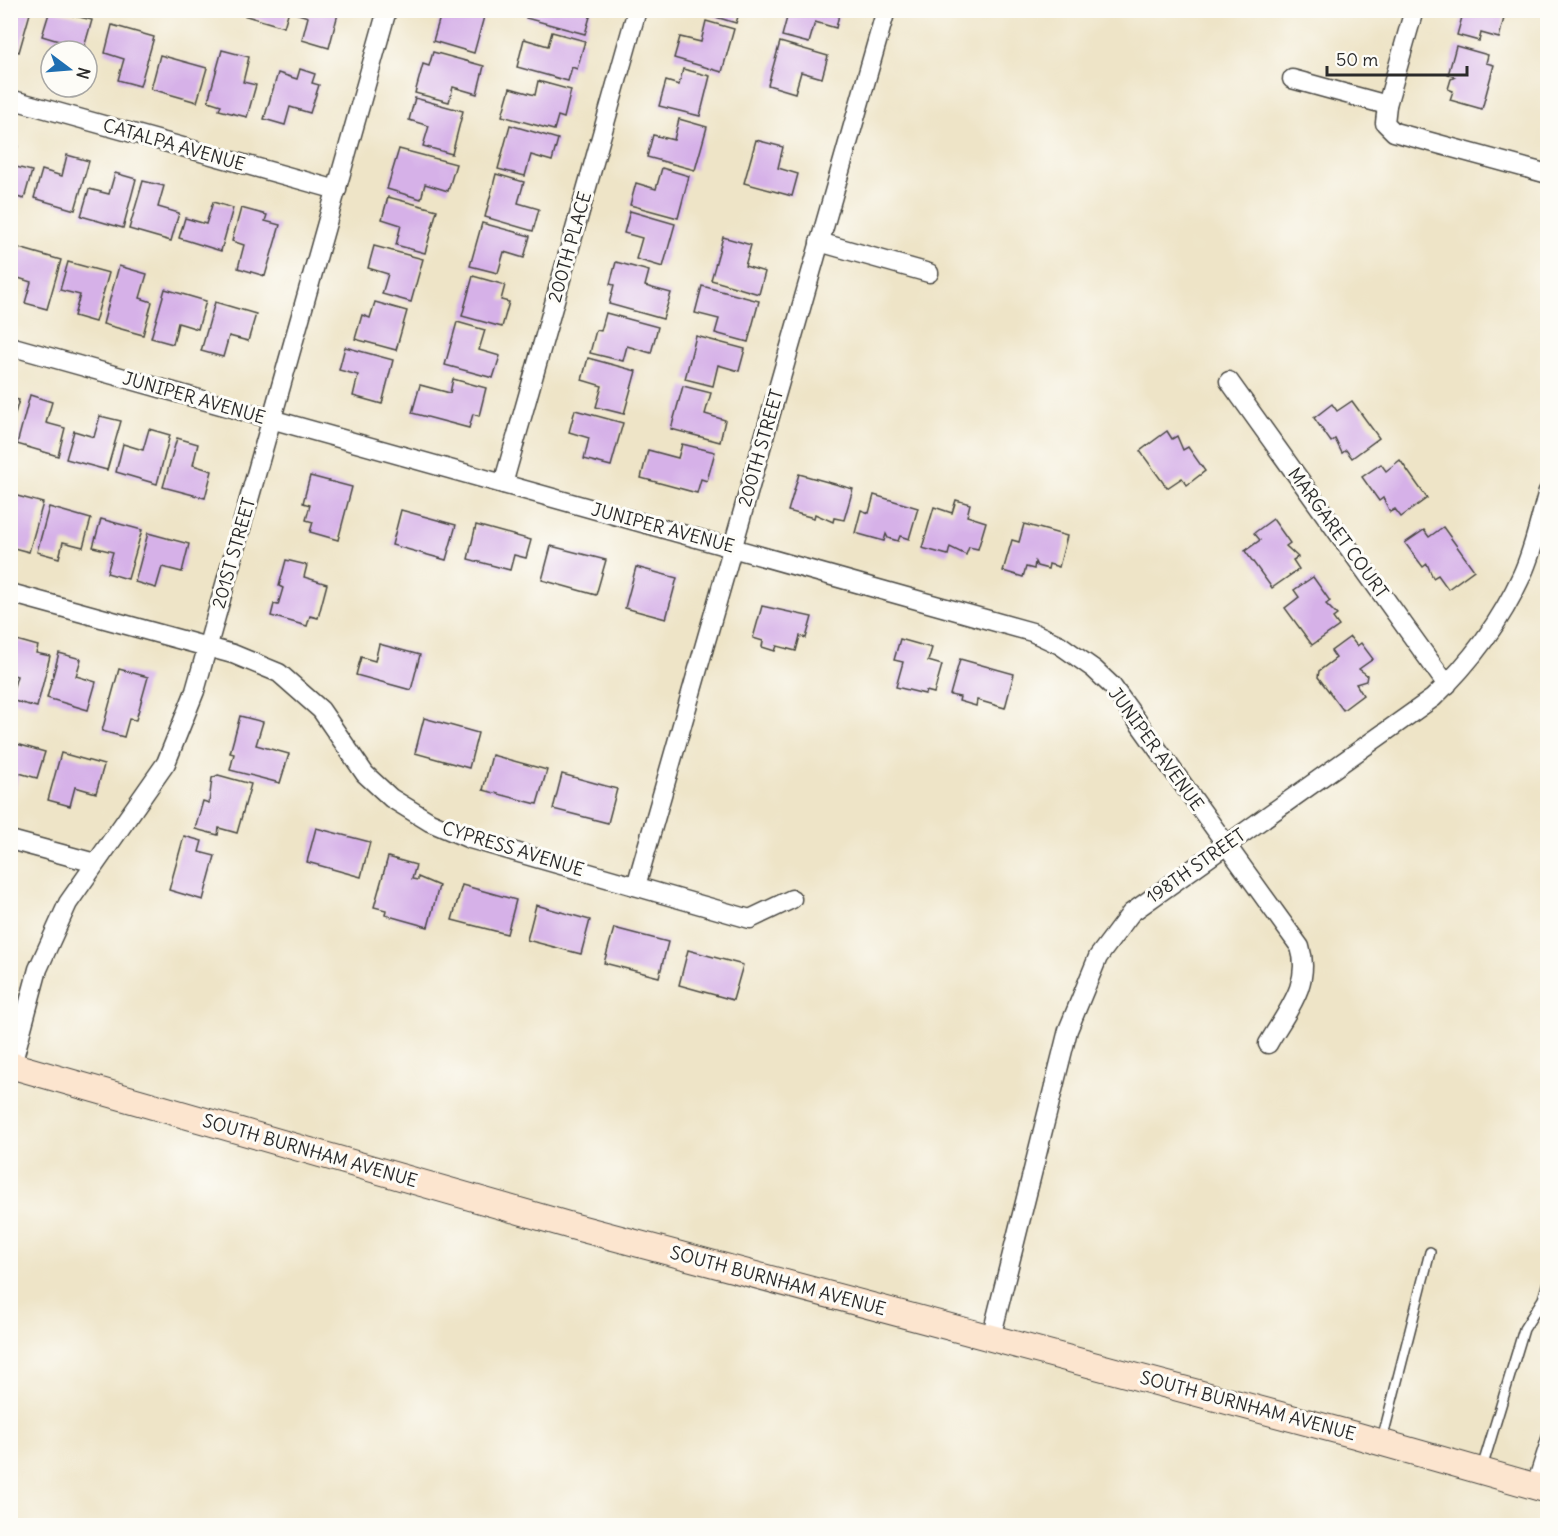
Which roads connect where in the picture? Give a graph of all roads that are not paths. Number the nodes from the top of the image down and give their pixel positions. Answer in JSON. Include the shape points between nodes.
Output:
{"nodes":[{"id":1,"x":387,"y":10,"type":"edge"},
{"id":2,"x":637,"y":10,"type":"edge"},
{"id":3,"x":886,"y":10,"type":"edge"},
{"id":4,"x":1414,"y":10,"type":"edge"},
{"id":5,"x":1292,"y":79,"type":"dead end"},
{"id":6,"x":10,"y":99,"type":"edge"},
{"id":7,"x":1386,"y":114,"type":"junction"},
{"id":8,"x":1548,"y":174,"type":"edge"},
{"id":9,"x":337,"y":190,"type":"junction"},
{"id":10,"x":819,"y":242,"type":"junction"},
{"id":11,"x":929,"y":273,"type":"dead end"},
{"id":12,"x":10,"y":346,"type":"edge"},
{"id":13,"x":1229,"y":381,"type":"dead end"},
{"id":14,"x":271,"y":419,"type":"junction"},
{"id":15,"x":503,"y":484,"type":"junction"},
{"id":16,"x":1548,"y":491,"type":"edge"},
{"id":17,"x":733,"y":547,"type":"junction"},
{"id":18,"x":10,"y":593,"type":"edge"},
{"id":19,"x":207,"y":649,"type":"junction"},
{"id":20,"x":1448,"y":684,"type":"junction"},
{"id":21,"x":10,"y":840,"type":"edge"},
{"id":22,"x":1225,"y":846,"type":"junction"},
{"id":23,"x":96,"y":863,"type":"junction"},
{"id":24,"x":636,"y":886,"type":"junction"},
{"id":25,"x":792,"y":899,"type":"dead end"},
{"id":26,"x":1268,"y":1044,"type":"dead end"},
{"id":27,"x":11,"y":1065,"type":"edge"},
{"id":28,"x":1430,"y":1252,"type":"dead end"},
{"id":29,"x":1548,"y":1282,"type":"edge"},
{"id":30,"x":1536,"y":1310,"type":"junction"},
{"id":31,"x":1548,"y":1313,"type":"edge"},
{"id":32,"x":991,"y":1338,"type":"junction"},
{"id":33,"x":1548,"y":1434,"type":"edge"},
{"id":34,"x":1382,"y":1442,"type":"junction"},
{"id":35,"x":1481,"y":1471,"type":"junction"},
{"id":36,"x":1540,"y":1487,"type":"edge"}],
"edges":[{"from":1,"to":9,"type":"street","name":"201ST STREET"},
{"from":2,"to":15,"type":"street","name":"200TH PLACE"},
{"from":3,"to":10,"type":"street","name":"200TH STREET"},
{"from":4,"to":7,"type":"street"},
{"from":5,"to":7,"type":"street"},
{"from":6,"to":9,"type":"street","name":"CATALPA AVENUE"},
{"from":7,"to":8,"type":"street","via":[[1394,132]]},
{"from":9,"to":14,"type":"street","name":"201ST STREET"},
{"from":10,"to":11,"type":"street"},
{"from":10,"to":17,"type":"street","name":"200TH STREET"},
{"from":12,"to":14,"type":"street","name":"JUNIPER AVENUE"},
{"from":13,"to":20,"type":"street","name":"MARGARET COURT"},
{"from":14,"to":15,"type":"street","name":"JUNIPER AVENUE"},
{"from":14,"to":19,"type":"street","name":"201ST STREET"},
{"from":15,"to":17,"type":"street","name":"JUNIPER AVENUE"},
{"from":16,"to":20,"type":"street","name":"198TH STREET","via":[[1523,574],[1486,638]]},
{"from":17,"to":22,"type":"street","name":"JUNIPER AVENUE","via":[[1032,632],[1060,645],[1094,669],[1117,693]]},
{"from":17,"to":24,"type":"street","name":"200TH STREET"},
{"from":18,"to":19,"type":"street","name":"CYPRESS AVENUE"},
{"from":19,"to":23,"type":"street","name":"201ST STREET","via":[[166,763]]},
{"from":19,"to":24,"type":"street","name":"CYPRESS AVENUE","via":[[263,666],[295,685],[321,710],[365,774],[391,798],[429,822],[470,839]]},
{"from":20,"to":22,"type":"street","name":"198TH STREET"},
{"from":21,"to":23,"type":"street"},
{"from":22,"to":26,"type":"street","name":"JUNIPER AVENUE","via":[[1300,947],[1305,963],[1304,981]]},
{"from":22,"to":32,"type":"street","name":"198TH STREET","via":[[1131,913],[1098,957],[1068,1030]]},
{"from":23,"to":27,"type":"street","name":"201ST STREET","via":[[68,903],[38,969]]},
{"from":24,"to":25,"type":"street","name":"CYPRESS AVENUE","via":[[750,919]]},
{"from":27,"to":32,"type":"main road","name":"SOUTH BURNHAM AVENUE","via":[[568,1225]]},
{"from":28,"to":34,"type":"lane"},
{"from":29,"to":30,"type":"lane"},
{"from":30,"to":31,"type":"lane"},
{"from":30,"to":35,"type":"lane","via":[[1524,1329]]},
{"from":32,"to":34,"type":"main road","name":"SOUTH BURNHAM AVENUE"},
{"from":33,"to":36,"type":"lane"},
{"from":34,"to":35,"type":"main road","name":"SOUTH BURNHAM AVENUE"},
{"from":35,"to":36,"type":"main road","name":"SOUTH BURNHAM AVENUE"}]}
